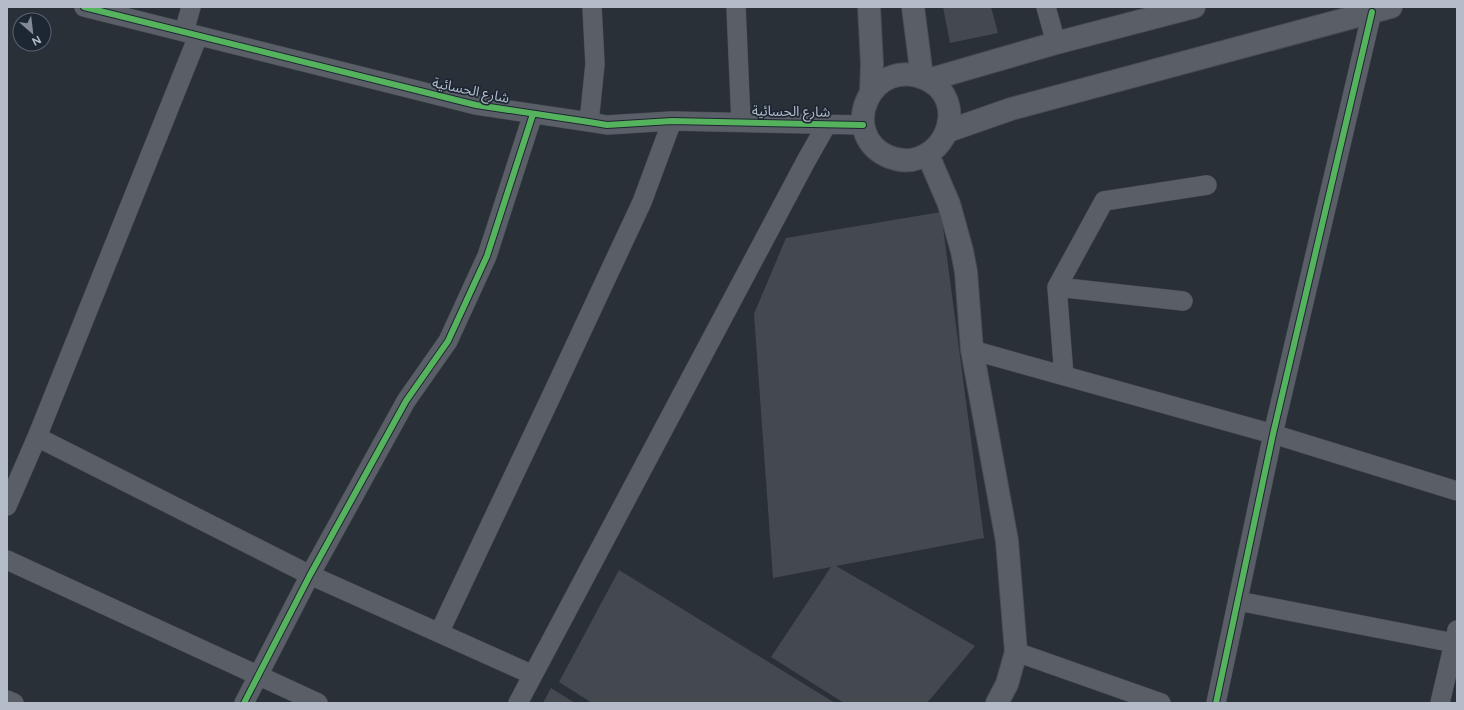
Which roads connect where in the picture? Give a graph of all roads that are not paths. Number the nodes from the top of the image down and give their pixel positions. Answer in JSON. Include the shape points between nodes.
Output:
{"nodes":[{"id":1,"x":84,"y":7,"type":"edge"},
{"id":2,"x":191,"y":7,"type":"edge"},
{"id":3,"x":592,"y":7,"type":"edge"},
{"id":4,"x":736,"y":7,"type":"edge"},
{"id":5,"x":869,"y":7,"type":"edge"},
{"id":6,"x":913,"y":7,"type":"edge"},
{"id":7,"x":1046,"y":7,"type":"edge"},
{"id":8,"x":1180,"y":9,"type":"edge"},
{"id":9,"x":1382,"y":10,"type":"edge"},
{"id":10,"x":191,"y":34,"type":"junction"},
{"id":11,"x":1056,"y":43,"type":"junction"},
{"id":12,"x":925,"y":78,"type":"junction"},
{"id":13,"x":871,"y":91,"type":"junction"},
{"id":14,"x":533,"y":114,"type":"junction"},
{"id":15,"x":672,"y":121,"type":"junction"},
{"id":16,"x":589,"y":122,"type":"junction"},
{"id":17,"x":740,"y":122,"type":"junction"},
{"id":18,"x":827,"y":124,"type":"junction"},
{"id":19,"x":863,"y":125,"type":"junction"},
{"id":20,"x":948,"y":131,"type":"junction"},
{"id":21,"x":928,"y":155,"type":"junction"},
{"id":22,"x":1207,"y":185,"type":"dead end"},
{"id":23,"x":1057,"y":288,"type":"junction"},
{"id":24,"x":1183,"y":301,"type":"dead end"},
{"id":25,"x":972,"y":350,"type":"junction"},
{"id":26,"x":1064,"y":376,"type":"junction"},
{"id":27,"x":1273,"y":434,"type":"junction"},
{"id":28,"x":37,"y":437,"type":"junction"},
{"id":29,"x":1457,"y":491,"type":"edge"},
{"id":30,"x":7,"y":506,"type":"edge"},
{"id":31,"x":7,"y":560,"type":"edge"},
{"id":32,"x":310,"y":575,"type":"junction"},
{"id":33,"x":1238,"y":601,"type":"junction"},
{"id":34,"x":439,"y":633,"type":"junction"},
{"id":35,"x":1455,"y":637,"type":"edge"},
{"id":36,"x":1016,"y":652,"type":"junction"},
{"id":37,"x":533,"y":675,"type":"junction"},
{"id":38,"x":258,"y":676,"type":"junction"},
{"id":39,"x":7,"y":700,"type":"edge"},
{"id":40,"x":14,"y":703,"type":"edge"},
{"id":41,"x":244,"y":703,"type":"edge"},
{"id":42,"x":318,"y":703,"type":"edge"},
{"id":43,"x":518,"y":703,"type":"edge"},
{"id":44,"x":997,"y":703,"type":"edge"},
{"id":45,"x":1161,"y":703,"type":"edge"},
{"id":46,"x":1216,"y":703,"type":"edge"},
{"id":47,"x":1440,"y":703,"type":"edge"}],
"edges":[{"from":1,"to":10,"type":"street","name":"شارع الحسائية"},
{"from":2,"to":10,"type":"street"},
{"from":3,"to":16,"type":"street","via":[[595,64]]},
{"from":4,"to":17,"type":"street"},
{"from":5,"to":13,"type":"street"},
{"from":6,"to":12,"type":"street"},
{"from":7,"to":11,"type":"street"},
{"from":8,"to":11,"type":"street"},
{"from":9,"to":20,"type":"street","via":[[1011,109]]},
{"from":9,"to":27,"type":"street"},
{"from":10,"to":14,"type":"street","name":"شارع الحسائية","via":[[476,105]]},
{"from":10,"to":28,"type":"street"},
{"from":11,"to":12,"type":"street"},
{"from":12,"to":13,"type":"street","via":[[909,74],[895,75],[882,81]]},
{"from":12,"to":20,"type":"street","via":[[938,87],[945,96],[949,107]]},
{"from":13,"to":19,"type":"street","via":[[864,107]]},
{"from":14,"to":16,"type":"street","name":"شارع الحسائية"},
{"from":14,"to":32,"type":"street","via":[[487,256],[448,341],[406,401]]},
{"from":15,"to":16,"type":"street","name":"شارع الحسائية","via":[[607,125]]},
{"from":15,"to":17,"type":"street","name":"شارع الحسائية"},
{"from":15,"to":34,"type":"street","via":[[642,202]]},
{"from":17,"to":18,"type":"street","name":"شارع الحسائية"},
{"from":18,"to":19,"type":"street","name":"شارع الحسائية"},
{"from":18,"to":37,"type":"street"},
{"from":19,"to":21,"type":"street","via":[[869,141],[880,153],[896,160],[913,160]]},
{"from":20,"to":21,"type":"street","via":[[940,145]]},
{"from":21,"to":25,"type":"street","via":[[949,204],[962,251]]},
{"from":22,"to":23,"type":"street","via":[[1104,201]]},
{"from":23,"to":24,"type":"street"},
{"from":23,"to":26,"type":"street"},
{"from":25,"to":26,"type":"street"},
{"from":25,"to":36,"type":"street","via":[[1007,541]]},
{"from":26,"to":27,"type":"street"},
{"from":27,"to":29,"type":"street"},
{"from":27,"to":33,"type":"street"},
{"from":28,"to":30,"type":"street"},
{"from":28,"to":32,"type":"street"},
{"from":31,"to":38,"type":"street"},
{"from":32,"to":34,"type":"street"},
{"from":32,"to":38,"type":"street"},
{"from":33,"to":35,"type":"street"},
{"from":33,"to":46,"type":"street"},
{"from":34,"to":37,"type":"street"},
{"from":35,"to":47,"type":"street"},
{"from":36,"to":44,"type":"street","via":[[1007,684]]},
{"from":36,"to":45,"type":"street"},
{"from":37,"to":43,"type":"street"},
{"from":38,"to":41,"type":"street"},
{"from":38,"to":42,"type":"street"},
{"from":39,"to":40,"type":"street"}]}
